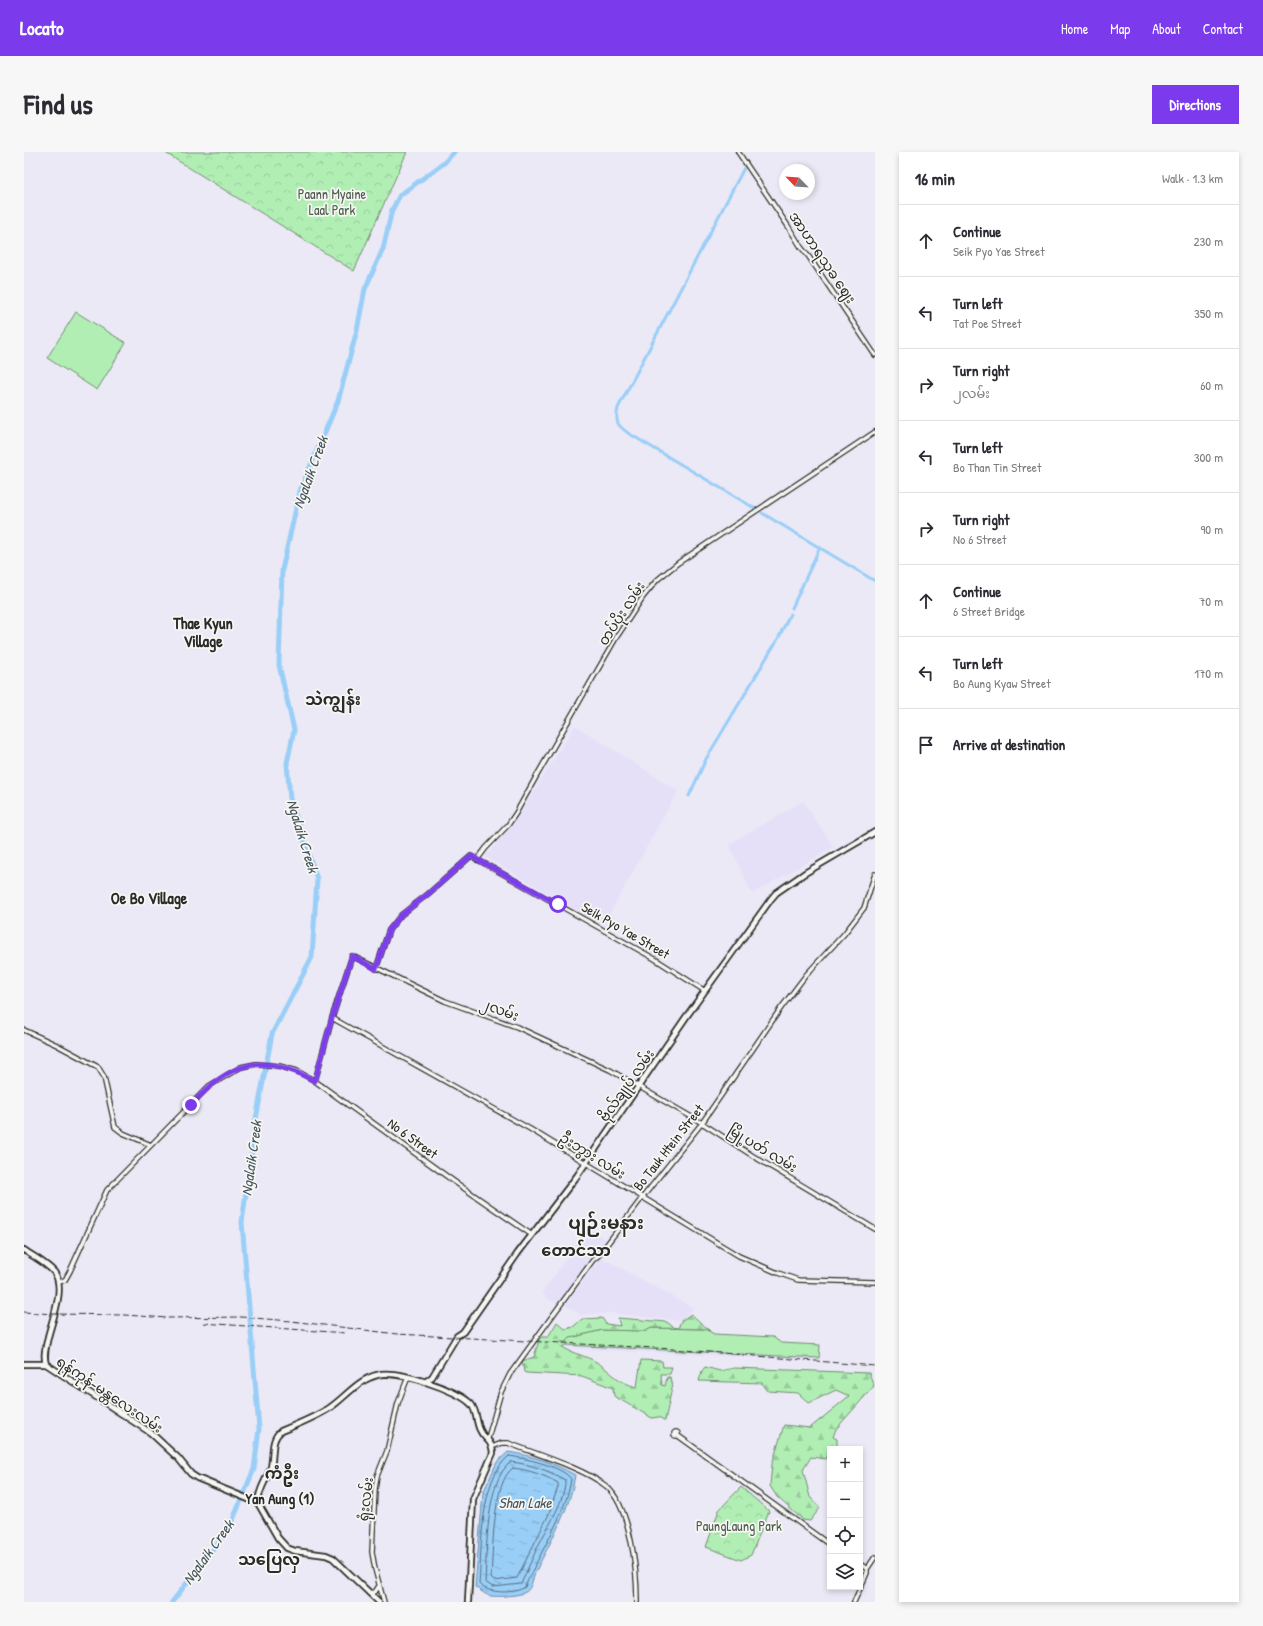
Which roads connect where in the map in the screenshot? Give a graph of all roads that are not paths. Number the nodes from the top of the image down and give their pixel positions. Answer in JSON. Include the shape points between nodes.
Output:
{"nodes":[{"id":1,"x":738,"y":152,"type":"edge"},
{"id":2,"x":875,"y":355,"type":"edge"},
{"id":3,"x":875,"y":432,"type":"edge"},
{"id":4,"x":875,"y":832,"type":"edge"},
{"id":5,"x":477,"y":860,"type":"junction"},
{"id":6,"x":875,"y":874,"type":"edge"},
{"id":7,"x":376,"y":969,"type":"junction"},
{"id":8,"x":705,"y":991,"type":"junction"},
{"id":9,"x":332,"y":1018,"type":"junction"},
{"id":10,"x":24,"y":1030,"type":"edge"},
{"id":11,"x":315,"y":1081,"type":"junction"},
{"id":12,"x":638,"y":1086,"type":"junction"},
{"id":13,"x":702,"y":1123,"type":"junction"},
{"id":14,"x":151,"y":1145,"type":"junction"},
{"id":15,"x":586,"y":1162,"type":"junction"},
{"id":16,"x":642,"y":1198,"type":"junction"},
{"id":17,"x":875,"y":1229,"type":"edge"},
{"id":18,"x":532,"y":1235,"type":"junction"},
{"id":19,"x":24,"y":1250,"type":"edge"},
{"id":20,"x":59,"y":1282,"type":"junction"},
{"id":21,"x":875,"y":1282,"type":"edge"},
{"id":22,"x":24,"y":1364,"type":"edge"},
{"id":23,"x":46,"y":1364,"type":"junction"},
{"id":24,"x":408,"y":1377,"type":"junction"},
{"id":25,"x":425,"y":1382,"type":"junction"},
{"id":26,"x":677,"y":1435,"type":"dead end"},
{"id":27,"x":488,"y":1438,"type":"junction"},
{"id":28,"x":492,"y":1447,"type":"junction"},
{"id":29,"x":258,"y":1503,"type":"junction"},
{"id":30,"x":827,"y":1543,"type":"edge"},
{"id":31,"x":875,"y":1557,"type":"edge"},
{"id":32,"x":863,"y":1566,"type":"edge"},
{"id":33,"x":867,"y":1569,"type":"junction"},
{"id":34,"x":380,"y":1586,"type":"junction"},
{"id":35,"x":369,"y":1593,"type":"junction"},
{"id":36,"x":379,"y":1602,"type":"edge"},
{"id":37,"x":384,"y":1602,"type":"edge"},
{"id":38,"x":468,"y":1602,"type":"edge"},
{"id":39,"x":637,"y":1602,"type":"edge"},
{"id":40,"x":854,"y":1602,"type":"edge"}],
"edges":[{"from":1,"to":2,"type":"street","name":"အာဟာရသုခ ဈေး"},
{"from":3,"to":5,"type":"street","name":"တပ်ပိုး လမ်း","via":[[678,563],[657,580],[616,638],[516,813]]},
{"from":4,"to":8,"type":"main road","name":"ဗိုလ်ချုပ် လမ်း","via":[[776,893]]},
{"from":5,"to":7,"type":"street","name":"Seik Pyo Yae Street","via":[[471,856],[401,915],[389,930]]},
{"from":5,"to":8,"type":"street","name":"Seik Pyo Yae Street","via":[[655,959]]},
{"from":6,"to":13,"type":"street","name":"Bo Tauk Htein Street","via":[[864,908],[781,1008]]},
{"from":7,"to":9,"type":"street","name":"၂လမ်း","via":[[352,956]]},
{"from":7,"to":12,"type":"street","name":"၂လမ်း","via":[[445,1001],[543,1038]]},
{"from":8,"to":12,"type":"main road","name":"ဗိုလ်ချုပ် လမ်း"},
{"from":9,"to":11,"type":"street"},
{"from":9,"to":15,"type":"street","name":"ဦးဘွား လမ်း"},
{"from":10,"to":14,"type":"street","via":[[98,1068],[104,1077],[116,1127],[123,1133]]},
{"from":11,"to":14,"type":"street","name":"No 6 Street","via":[[297,1071],[278,1066],[241,1066],[209,1086]]},
{"from":11,"to":18,"type":"street","name":"No 6 Street"},
{"from":12,"to":13,"type":"street","name":"မြို့ပတ် လမ်း"},
{"from":12,"to":15,"type":"main road","name":"ဗိုလ်ချုပ် လမ်း"},
{"from":13,"to":16,"type":"street","name":"Bo Tauk Htein Street"},
{"from":13,"to":17,"type":"street","name":"မြို့ပတ် လမ်း"},
{"from":14,"to":20,"type":"street","name":"No 6 Street","via":[[107,1190],[70,1271],[65,1280]]},
{"from":15,"to":16,"type":"street","name":"ဦးဘွား လမ်း"},
{"from":15,"to":18,"type":"main road","name":"ဗိုလ်ချုပ် လမ်း"},
{"from":16,"to":21,"type":"street","name":"ဦးဘွား လမ်း","via":[[739,1256],[793,1279]]},
{"from":16,"to":27,"type":"street","name":"Bo Tauk Htein Street","via":[[506,1380]]},
{"from":18,"to":25,"type":"main road","name":"ဗိုလ်ချုပ် လမ်း","via":[[463,1332],[455,1339],[432,1377]]},
{"from":19,"to":20,"type":"main road","via":[[49,1267]]},
{"from":20,"to":23,"type":"main road","name":"ရန်ကုန်-မန္တလေးလမ်း","via":[[59,1294],[45,1351]]},
{"from":22,"to":23,"type":"main road"},
{"from":23,"to":29,"type":"main road","name":"ရန်ကုန်-မန္တလေးလမ်း","via":[[151,1433],[191,1474]]},
{"from":24,"to":25,"type":"main road"},
{"from":24,"to":29,"type":"main road","via":[[376,1375],[352,1388],[328,1409],[275,1436],[270,1467]]},
{"from":24,"to":34,"type":"street","name":"ရုံးလမ်း","via":[[398,1403],[386,1456],[375,1483],[372,1552]]},
{"from":25,"to":27,"type":"main road","via":[[458,1395],[470,1403],[474,1408],[480,1431]]},
{"from":26,"to":30,"type":"street"},
{"from":27,"to":28,"type":"main road"},
{"from":28,"to":38,"type":"main road","via":[[492,1457],[473,1499]]},
{"from":28,"to":39,"type":"street","via":[[508,1443],[594,1478],[610,1490],[629,1531],[637,1581]]},
{"from":29,"to":35,"type":"main road","via":[[278,1538],[287,1548],[333,1558]]},
{"from":31,"to":33,"type":"street"},
{"from":32,"to":33,"type":"street"},
{"from":33,"to":40,"type":"street"},
{"from":34,"to":35,"type":"street","via":[[375,1592]]},
{"from":34,"to":37,"type":"street","name":"ရုံးလမ်း"},
{"from":35,"to":36,"type":"main road"}]}
